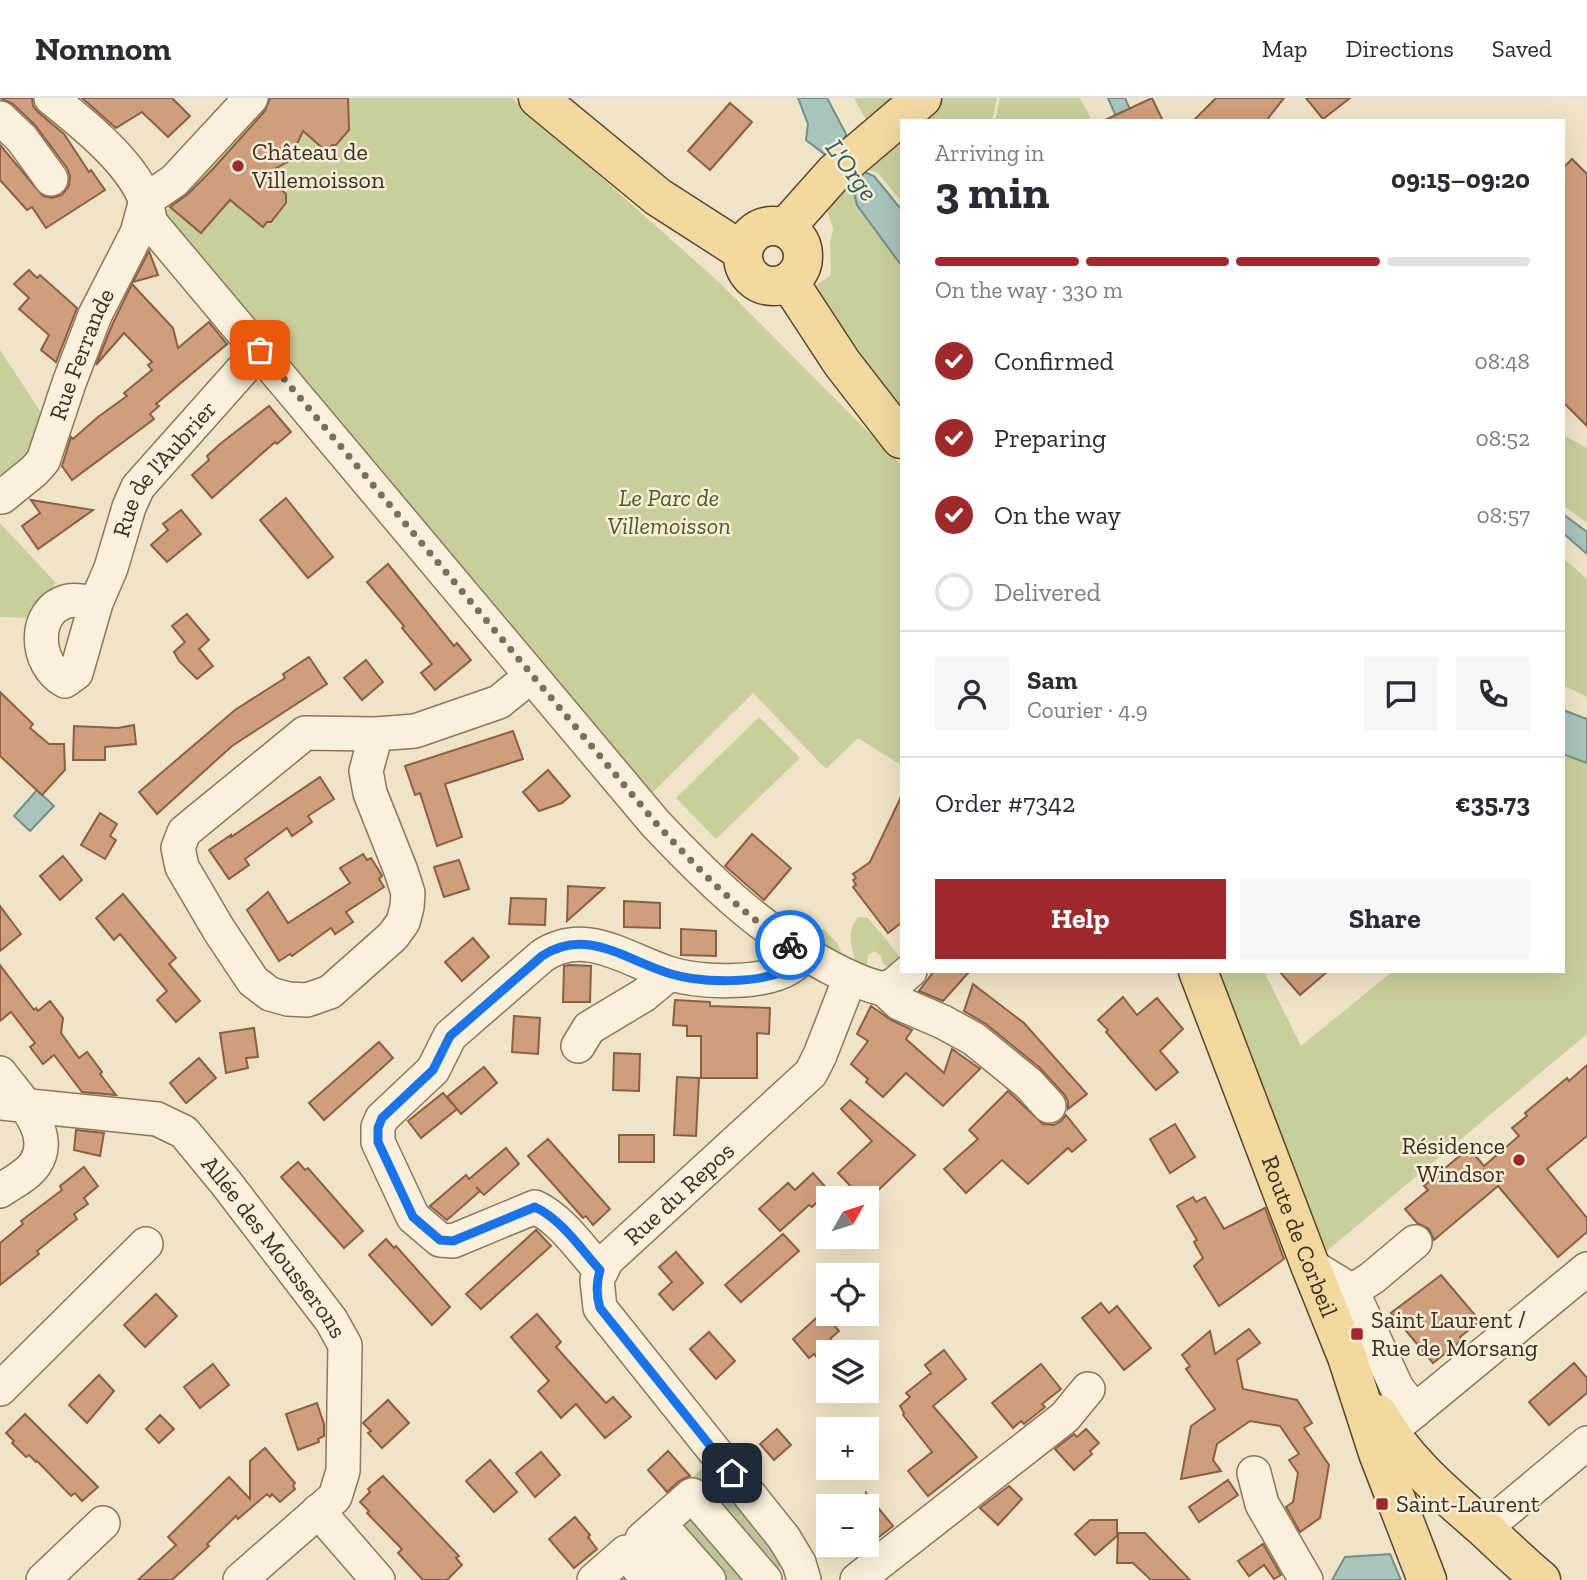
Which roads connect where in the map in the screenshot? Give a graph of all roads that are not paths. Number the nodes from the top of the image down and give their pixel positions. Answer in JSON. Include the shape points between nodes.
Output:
{"nodes":[{"id":1,"x":251,"y":98,"type":"edge"},
{"id":2,"x":538,"y":98,"type":"edge"},
{"id":3,"x":922,"y":98,"type":"edge"},
{"id":4,"x":53,"y":100,"type":"edge"},
{"id":5,"x":11,"y":128,"type":"edge"},
{"id":6,"x":51,"y":179,"type":"dead end"},
{"id":7,"x":146,"y":200,"type":"junction"},
{"id":8,"x":786,"y":227,"type":"junction"},
{"id":9,"x":742,"y":251,"type":"junction"},
{"id":10,"x":789,"y":282,"type":"junction"},
{"id":11,"x":260,"y":350,"type":"junction"},
{"id":12,"x":900,"y":438,"type":"edge"},
{"id":13,"x":2,"y":497,"type":"edge"},
{"id":14,"x":96,"y":603,"type":"dead end"},
{"id":15,"x":531,"y":676,"type":"junction"},
{"id":16,"x":376,"y":734,"type":"junction"},
{"id":17,"x":806,"y":954,"type":"junction"},
{"id":18,"x":1199,"y":973,"type":"edge"},
{"id":19,"x":669,"y":974,"type":"junction"},
{"id":20,"x":850,"y":978,"type":"junction"},
{"id":21,"x":897,"y":980,"type":"edge"},
{"id":22,"x":578,"y":1046,"type":"dead end"},
{"id":23,"x":0,"y":1073,"type":"edge"},
{"id":24,"x":12,"y":1105,"type":"edge"},
{"id":25,"x":1049,"y":1106,"type":"dead end"},
{"id":26,"x":0,"y":1191,"type":"edge"},
{"id":27,"x":1415,"y":1242,"type":"dead end"},
{"id":28,"x":146,"y":1244,"type":"dead end"},
{"id":29,"x":1310,"y":1265,"type":"junction"},
{"id":30,"x":1587,"y":1269,"type":"edge"},
{"id":31,"x":600,"y":1270,"type":"junction"},
{"id":32,"x":1352,"y":1291,"type":"junction"},
{"id":33,"x":1347,"y":1357,"type":"junction"},
{"id":34,"x":0,"y":1389,"type":"edge"},
{"id":35,"x":1088,"y":1389,"type":"dead end"},
{"id":36,"x":1402,"y":1421,"type":"junction"},
{"id":37,"x":1587,"y":1443,"type":"edge"},
{"id":38,"x":1254,"y":1473,"type":"dead end"},
{"id":39,"x":326,"y":1504,"type":"junction"},
{"id":40,"x":667,"y":1517,"type":"junction"},
{"id":41,"x":103,"y":1523,"type":"dead end"},
{"id":42,"x":1484,"y":1529,"type":"junction"},
{"id":43,"x":744,"y":1577,"type":"edge"},
{"id":44,"x":802,"y":1579,"type":"edge"},
{"id":45,"x":43,"y":1580,"type":"edge"},
{"id":46,"x":240,"y":1580,"type":"edge"},
{"id":47,"x":378,"y":1580,"type":"edge"},
{"id":48,"x":594,"y":1580,"type":"edge"},
{"id":49,"x":648,"y":1580,"type":"edge"},
{"id":50,"x":679,"y":1580,"type":"edge"},
{"id":51,"x":858,"y":1580,"type":"edge"},
{"id":52,"x":1306,"y":1580,"type":"edge"},
{"id":53,"x":1427,"y":1580,"type":"edge"},
{"id":54,"x":1541,"y":1580,"type":"edge"}],
"edges":[{"from":1,"to":7,"type":"street","via":[[174,181]]},
{"from":2,"to":9,"type":"main road","via":[[659,197]]},
{"from":3,"to":8,"type":"main road","via":[[845,163]]},
{"from":4,"to":5,"type":"street"},
{"from":4,"to":7,"type":"street","via":[[128,170]]},
{"from":5,"to":6,"type":"street"},
{"from":7,"to":11,"type":"street","via":[[151,223]]},
{"from":7,"to":13,"type":"street","name":"Rue Ferrande","via":[[137,233],[95,315],[43,461]]},
{"from":8,"to":9,"type":"main road","via":[[758,229]]},
{"from":8,"to":10,"type":"main road","via":[[798,239],[803,255],[800,270]]},
{"from":9,"to":10,"type":"main road","via":[[745,268],[756,281],[772,286]]},
{"from":10,"to":12,"type":"main road","via":[[842,363]]},
{"from":11,"to":14,"type":"street","name":"Rue de l'Aubrier","via":[[138,487]]},
{"from":11,"to":15,"type":"street"},
{"from":15,"to":16,"type":"street","via":[[499,702],[415,731]]},
{"from":15,"to":17,"type":"street","via":[[688,858],[769,930]]},
{"from":16,"to":16,"type":"street","via":[[305,733],[184,832],[178,848],[182,867],[253,981],[270,994],[307,1000],[330,992],[403,922],[408,893],[366,771]]},
{"from":17,"to":19,"type":"street","via":[[788,969],[738,981],[712,982]]},
{"from":17,"to":20,"type":"street"},
{"from":18,"to":29,"type":"main road","name":"Route de Corbeil"},
{"from":19,"to":22,"type":"street","via":[[589,1028]]},
{"from":19,"to":31,"type":"street","via":[[586,943],[555,947],[450,1036],[433,1070],[388,1112],[378,1128],[378,1142],[413,1217],[440,1240],[453,1241],[535,1207],[565,1230]]},
{"from":20,"to":21,"type":"street"},
{"from":20,"to":31,"type":"street","name":"Rue du Repos","via":[[811,1073]]},
{"from":21,"to":25,"type":"street","via":[[899,1003],[974,1039]]},
{"from":23,"to":24,"type":"street"},
{"from":24,"to":26,"type":"street","via":[[41,1129],[40,1153],[34,1166]]},
{"from":24,"to":39,"type":"street","name":"Allée des Mousserons","via":[[157,1119],[184,1132],[226,1183],[323,1309],[345,1345],[343,1471]]},
{"from":27,"to":32,"type":"street"},
{"from":28,"to":34,"type":"street"},
{"from":29,"to":32,"type":"street"},
{"from":29,"to":33,"type":"main road","name":"Route de Corbeil"},
{"from":30,"to":36,"type":"street"},
{"from":31,"to":44,"type":"street","via":[[600,1308],[784,1538]]},
{"from":32,"to":36,"type":"street","via":[[1397,1388]]},
{"from":33,"to":36,"type":"main road"},
{"from":33,"to":53,"type":"main road","name":"Route de Corbeil"},
{"from":35,"to":51,"type":"street","via":[[1065,1416]]},
{"from":36,"to":42,"type":"main road","via":[[1410,1459]]},
{"from":37,"to":42,"type":"street"},
{"from":38,"to":52,"type":"street","via":[[1262,1504]]},
{"from":39,"to":46,"type":"street"},
{"from":39,"to":47,"type":"street"},
{"from":40,"to":43,"type":"street"},
{"from":40,"to":43,"type":"street","via":[[692,1495]]},
{"from":40,"to":50,"type":"street","via":[[642,1539]]},
{"from":41,"to":45,"type":"street"},
{"from":42,"to":54,"type":"main road"},
{"from":48,"to":49,"type":"street","via":[[626,1552]]}]}
